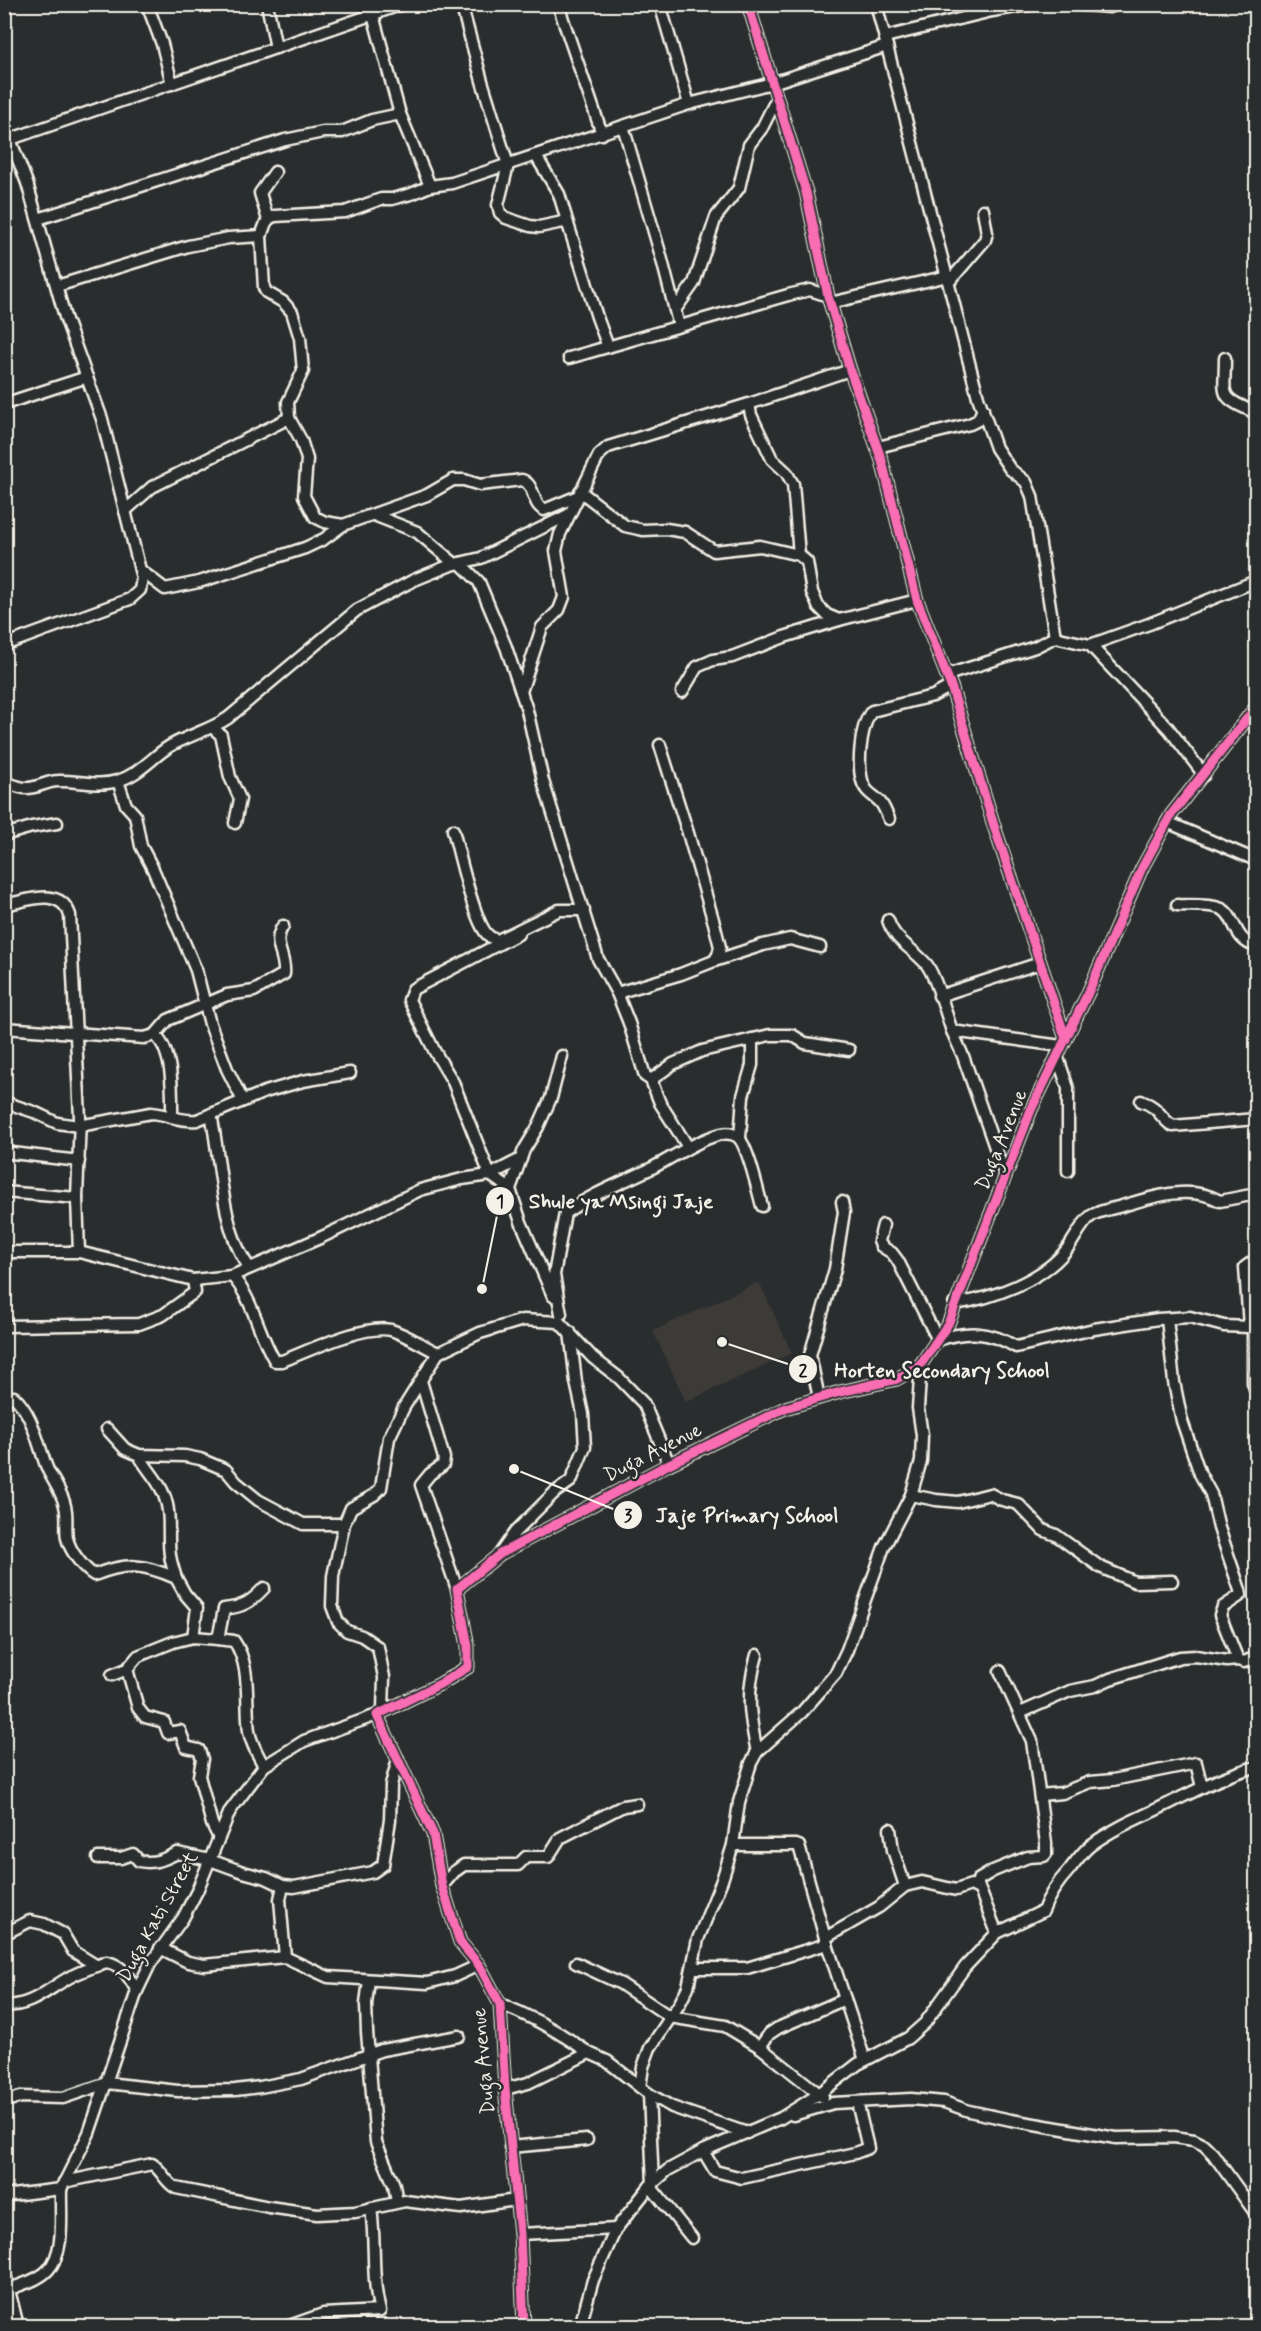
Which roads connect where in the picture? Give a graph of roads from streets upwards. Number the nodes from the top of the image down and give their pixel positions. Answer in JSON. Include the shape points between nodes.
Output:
{"nodes":[{"id":1,"x":147,"y":4,"type":"edge"},
{"id":2,"x":267,"y":4,"type":"edge"},
{"id":3,"x":403,"y":4,"type":"edge"},
{"id":4,"x":461,"y":4,"type":"edge"},
{"id":5,"x":558,"y":4,"type":"edge"},
{"id":6,"x":660,"y":4,"type":"edge"},
{"id":7,"x":747,"y":4,"type":"edge"},
{"id":8,"x":876,"y":4,"type":"edge"},
{"id":9,"x":1035,"y":4,"type":"edge"},
{"id":10,"x":1071,"y":4,"type":"edge"},
{"id":11,"x":1119,"y":4,"type":"edge"},
{"id":12,"x":373,"y":15,"type":"junction"},
{"id":13,"x":886,"y":42,"type":"junction"},
{"id":14,"x":276,"y":48,"type":"junction"},
{"id":15,"x":772,"y":82,"type":"junction"},
{"id":16,"x":172,"y":84,"type":"junction"},
{"id":17,"x":777,"y":98,"type":"junction"},
{"id":18,"x":689,"y":104,"type":"junction"},
{"id":19,"x":400,"y":114,"type":"junction"},
{"id":20,"x":623,"y":126,"type":"junction"},
{"id":21,"x":602,"y":134,"type":"junction"},
{"id":22,"x":6,"y":138,"type":"edge"},
{"id":23,"x":536,"y":156,"type":"junction"},
{"id":24,"x":508,"y":165,"type":"junction"},
{"id":25,"x":275,"y":172,"type":"dead end"},
{"id":26,"x":430,"y":186,"type":"junction"},
{"id":27,"x":983,"y":210,"type":"dead end"},
{"id":28,"x":38,"y":219,"type":"junction"},
{"id":29,"x":268,"y":220,"type":"junction"},
{"id":30,"x":568,"y":224,"type":"junction"},
{"id":31,"x":261,"y":236,"type":"junction"},
{"id":32,"x":948,"y":279,"type":"junction"},
{"id":33,"x":57,"y":286,"type":"junction"},
{"id":34,"x":829,"y":299,"type":"junction"},
{"id":35,"x":675,"y":310,"type":"junction"},
{"id":36,"x":679,"y":326,"type":"junction"},
{"id":37,"x":608,"y":347,"type":"junction"},
{"id":38,"x":569,"y":358,"type":"dead end"},
{"id":39,"x":1225,"y":358,"type":"dead end"},
{"id":40,"x":850,"y":370,"type":"junction"},
{"id":41,"x":87,"y":377,"type":"junction"},
{"id":42,"x":4,"y":404,"type":"edge"},
{"id":43,"x":749,"y":404,"type":"junction"},
{"id":44,"x":982,"y":409,"type":"junction"},
{"id":45,"x":1257,"y":413,"type":"edge"},
{"id":46,"x":289,"y":418,"type":"junction"},
{"id":47,"x":878,"y":447,"type":"junction"},
{"id":48,"x":579,"y":494,"type":"junction"},
{"id":49,"x":125,"y":511,"type":"junction"},
{"id":50,"x":374,"y":515,"type":"junction"},
{"id":51,"x":568,"y":515,"type":"junction"},
{"id":52,"x":343,"y":525,"type":"junction"},
{"id":53,"x":799,"y":555,"type":"junction"},
{"id":54,"x":457,"y":563,"type":"junction"},
{"id":55,"x":140,"y":570,"type":"junction"},
{"id":56,"x":1257,"y":581,"type":"edge"},
{"id":57,"x":917,"y":600,"type":"junction"},
{"id":58,"x":839,"y":620,"type":"junction"},
{"id":59,"x":1055,"y":637,"type":"junction"},
{"id":60,"x":4,"y":645,"type":"edge"},
{"id":61,"x":1090,"y":645,"type":"junction"},
{"id":62,"x":947,"y":675,"type":"junction"},
{"id":63,"x":951,"y":686,"type":"junction"},
{"id":64,"x":520,"y":692,"type":"junction"},
{"id":65,"x":682,"y":692,"type":"dead end"},
{"id":66,"x":1257,"y":707,"type":"edge"},
{"id":67,"x":213,"y":728,"type":"junction"},
{"id":68,"x":660,"y":745,"type":"dead end"},
{"id":69,"x":1204,"y":775,"type":"junction"},
{"id":70,"x":118,"y":781,"type":"junction"},
{"id":71,"x":4,"y":782,"type":"edge"},
{"id":72,"x":888,"y":819,"type":"dead end"},
{"id":73,"x":1167,"y":822,"type":"junction"},
{"id":74,"x":57,"y":823,"type":"dead end"},
{"id":75,"x":235,"y":823,"type":"dead end"},
{"id":76,"x":453,"y":830,"type":"dead end"},
{"id":77,"x":4,"y":835,"type":"edge"},
{"id":78,"x":1257,"y":858,"type":"edge"},
{"id":79,"x":4,"y":905,"type":"edge"},
{"id":80,"x":1177,"y":905,"type":"dead end"},
{"id":81,"x":585,"y":910,"type":"junction"},
{"id":82,"x":888,"y":920,"type":"dead end"},
{"id":83,"x":283,"y":926,"type":"dead end"},
{"id":84,"x":518,"y":934,"type":"dead end"},
{"id":85,"x":1257,"y":946,"type":"edge"},
{"id":86,"x":820,"y":947,"type":"dead end"},
{"id":87,"x":714,"y":961,"type":"junction"},
{"id":88,"x":1040,"y":963,"type":"junction"},
{"id":89,"x":617,"y":993,"type":"junction"},
{"id":90,"x":939,"y":996,"type":"junction"},
{"id":91,"x":204,"y":1003,"type":"junction"},
{"id":92,"x":4,"y":1028,"type":"edge"},
{"id":93,"x":952,"y":1031,"type":"junction"},
{"id":94,"x":76,"y":1034,"type":"junction"},
{"id":95,"x":155,"y":1035,"type":"junction"},
{"id":96,"x":752,"y":1039,"type":"junction"},
{"id":97,"x":1061,"y":1047,"type":"junction"},
{"id":98,"x":849,"y":1050,"type":"dead end"},
{"id":99,"x":562,"y":1056,"type":"dead end"},
{"id":100,"x":350,"y":1073,"type":"dead end"},
{"id":101,"x":651,"y":1080,"type":"junction"},
{"id":102,"x":4,"y":1101,"type":"edge"},
{"id":103,"x":243,"y":1101,"type":"junction"},
{"id":104,"x":1141,"y":1101,"type":"dead end"},
{"id":105,"x":211,"y":1114,"type":"junction"},
{"id":106,"x":172,"y":1117,"type":"junction"},
{"id":107,"x":1257,"y":1119,"type":"edge"},
{"id":108,"x":80,"y":1126,"type":"junction"},
{"id":109,"x":740,"y":1138,"type":"junction"},
{"id":110,"x":688,"y":1147,"type":"junction"},
{"id":111,"x":4,"y":1152,"type":"edge"},
{"id":112,"x":521,"y":1159,"type":"junction"},
{"id":113,"x":79,"y":1161,"type":"junction"},
{"id":114,"x":1068,"y":1171,"type":"dead end"},
{"id":115,"x":490,"y":1175,"type":"junction"},
{"id":116,"x":1005,"y":1176,"type":"junction"},
{"id":117,"x":510,"y":1189,"type":"junction"},
{"id":118,"x":4,"y":1192,"type":"edge"},
{"id":119,"x":1257,"y":1194,"type":"edge"},
{"id":120,"x":77,"y":1198,"type":"junction"},
{"id":121,"x":843,"y":1202,"type":"dead end"},
{"id":122,"x":762,"y":1206,"type":"dead end"},
{"id":123,"x":883,"y":1225,"type":"dead end"},
{"id":124,"x":4,"y":1252,"type":"edge"},
{"id":125,"x":79,"y":1252,"type":"junction"},
{"id":126,"x":1257,"y":1259,"type":"edge"},
{"id":127,"x":250,"y":1268,"type":"junction"},
{"id":128,"x":232,"y":1276,"type":"junction"},
{"id":129,"x":193,"y":1280,"type":"junction"},
{"id":130,"x":954,"y":1304,"type":"junction"},
{"id":131,"x":560,"y":1318,"type":"junction"},
{"id":132,"x":1167,"y":1319,"type":"junction"},
{"id":133,"x":4,"y":1326,"type":"edge"},
{"id":134,"x":1253,"y":1329,"type":"edge"},
{"id":135,"x":570,"y":1332,"type":"junction"},
{"id":136,"x":938,"y":1340,"type":"junction"},
{"id":137,"x":438,"y":1353,"type":"junction"},
{"id":138,"x":921,"y":1364,"type":"junction"},
{"id":139,"x":421,"y":1381,"type":"junction"},
{"id":140,"x":1257,"y":1391,"type":"edge"},
{"id":141,"x":4,"y":1398,"type":"edge"},
{"id":142,"x":819,"y":1398,"type":"junction"},
{"id":143,"x":107,"y":1429,"type":"dead end"},
{"id":144,"x":139,"y":1455,"type":"junction"},
{"id":145,"x":669,"y":1464,"type":"junction"},
{"id":146,"x":911,"y":1495,"type":"junction"},
{"id":147,"x":344,"y":1524,"type":"junction"},
{"id":148,"x":500,"y":1554,"type":"junction"},
{"id":149,"x":176,"y":1578,"type":"junction"},
{"id":150,"x":1172,"y":1581,"type":"dead end"},
{"id":151,"x":264,"y":1588,"type":"dead end"},
{"id":152,"x":457,"y":1589,"type":"junction"},
{"id":153,"x":193,"y":1638,"type":"junction"},
{"id":154,"x":218,"y":1639,"type":"junction"},
{"id":155,"x":757,"y":1655,"type":"dead end"},
{"id":156,"x":1257,"y":1657,"type":"edge"},
{"id":157,"x":1238,"y":1660,"type":"junction"},
{"id":158,"x":127,"y":1669,"type":"junction"},
{"id":159,"x":1000,"y":1671,"type":"dead end"},
{"id":160,"x":112,"y":1675,"type":"dead end"},
{"id":161,"x":380,"y":1713,"type":"junction"},
{"id":162,"x":1020,"y":1713,"type":"junction"},
{"id":163,"x":757,"y":1752,"type":"junction"},
{"id":164,"x":398,"y":1759,"type":"junction"},
{"id":165,"x":264,"y":1766,"type":"junction"},
{"id":166,"x":1257,"y":1767,"type":"edge"},
{"id":167,"x":1202,"y":1787,"type":"junction"},
{"id":168,"x":1040,"y":1795,"type":"junction"},
{"id":169,"x":637,"y":1804,"type":"dead end"},
{"id":170,"x":890,"y":1829,"type":"dead end"},
{"id":171,"x":219,"y":1838,"type":"junction"},
{"id":172,"x":733,"y":1845,"type":"junction"},
{"id":173,"x":98,"y":1858,"type":"dead end"},
{"id":174,"x":210,"y":1860,"type":"junction"},
{"id":175,"x":283,"y":1886,"type":"junction"},
{"id":176,"x":442,"y":1886,"type":"junction"},
{"id":177,"x":905,"y":1886,"type":"junction"},
{"id":178,"x":979,"y":1889,"type":"junction"},
{"id":179,"x":997,"y":1933,"type":"junction"},
{"id":180,"x":4,"y":1934,"type":"edge"},
{"id":181,"x":826,"y":1941,"type":"junction"},
{"id":182,"x":160,"y":1948,"type":"junction"},
{"id":183,"x":285,"y":1957,"type":"junction"},
{"id":184,"x":576,"y":1962,"type":"dead end"},
{"id":185,"x":479,"y":1965,"type":"junction"},
{"id":186,"x":96,"y":1966,"type":"junction"},
{"id":187,"x":693,"y":1968,"type":"junction"},
{"id":188,"x":369,"y":1980,"type":"junction"},
{"id":189,"x":137,"y":1991,"type":"junction"},
{"id":190,"x":845,"y":1999,"type":"junction"},
{"id":191,"x":500,"y":2004,"type":"junction"},
{"id":192,"x":4,"y":2006,"type":"edge"},
{"id":193,"x":670,"y":2017,"type":"junction"},
{"id":194,"x":459,"y":2036,"type":"dead end"},
{"id":195,"x":760,"y":2047,"type":"junction"},
{"id":196,"x":589,"y":2053,"type":"junction"},
{"id":197,"x":370,"y":2055,"type":"junction"},
{"id":198,"x":865,"y":2060,"type":"junction"},
{"id":199,"x":107,"y":2083,"type":"junction"},
{"id":200,"x":504,"y":2089,"type":"junction"},
{"id":201,"x":645,"y":2090,"type":"junction"},
{"id":202,"x":819,"y":2094,"type":"junction"},
{"id":203,"x":4,"y":2101,"type":"edge"},
{"id":204,"x":857,"y":2102,"type":"junction"},
{"id":205,"x":833,"y":2103,"type":"junction"},
{"id":206,"x":781,"y":2118,"type":"junction"},
{"id":207,"x":747,"y":2133,"type":"junction"},
{"id":208,"x":587,"y":2140,"type":"dead end"},
{"id":209,"x":510,"y":2148,"type":"junction"},
{"id":210,"x":704,"y":2151,"type":"junction"},
{"id":211,"x":62,"y":2185,"type":"junction"},
{"id":212,"x":651,"y":2185,"type":"junction"},
{"id":213,"x":4,"y":2196,"type":"edge"},
{"id":214,"x":516,"y":2200,"type":"junction"},
{"id":215,"x":397,"y":2202,"type":"junction"},
{"id":216,"x":371,"y":2208,"type":"junction"},
{"id":217,"x":1257,"y":2214,"type":"edge"},
{"id":218,"x":616,"y":2229,"type":"junction"},
{"id":219,"x":520,"y":2234,"type":"junction"},
{"id":220,"x":692,"y":2238,"type":"dead end"},
{"id":221,"x":4,"y":2270,"type":"edge"},
{"id":222,"x":8,"y":2285,"type":"edge"},
{"id":223,"x":18,"y":2326,"type":"edge"},
{"id":224,"x":293,"y":2326,"type":"edge"},
{"id":225,"x":524,"y":2326,"type":"edge"},
{"id":226,"x":580,"y":2326,"type":"edge"}],
"edges":[{"from":1,"to":16,"type":"street"},
{"from":2,"to":14,"type":"street"},
{"from":3,"to":12,"type":"street"},
{"from":4,"to":24,"type":"street"},
{"from":5,"to":21,"type":"street"},
{"from":6,"to":18,"type":"street"},
{"from":7,"to":15,"type":"street"},
{"from":8,"to":13,"type":"street"},
{"from":9,"to":13,"type":"street","via":[[992,11]]},
{"from":10,"to":11,"type":"street"},
{"from":12,"to":14,"type":"street"},
{"from":12,"to":19,"type":"street"},
{"from":13,"to":15,"type":"street"},
{"from":13,"to":32,"type":"street"},
{"from":14,"to":16,"type":"street"},
{"from":15,"to":17,"type":"street"},
{"from":15,"to":18,"type":"street"},
{"from":16,"to":22,"type":"street"},
{"from":17,"to":34,"type":"street","via":[[806,192]]},
{"from":17,"to":35,"type":"street","via":[[749,145],[739,188],[717,217],[694,283]]},
{"from":18,"to":20,"type":"street"},
{"from":19,"to":26,"type":"street"},
{"from":19,"to":28,"type":"street","via":[[342,132],[285,140]]},
{"from":20,"to":21,"type":"street"},
{"from":20,"to":35,"type":"street"},
{"from":21,"to":23,"type":"street"},
{"from":22,"to":28,"type":"street"},
{"from":23,"to":24,"type":"street"},
{"from":23,"to":30,"type":"street","via":[[559,194]]},
{"from":24,"to":26,"type":"street"},
{"from":24,"to":30,"type":"street","via":[[498,205],[502,216],[530,226]]},
{"from":25,"to":29,"type":"street","via":[[260,193]]},
{"from":26,"to":29,"type":"street","via":[[345,212],[275,216]]},
{"from":27,"to":32,"type":"street","via":[[986,240]]},
{"from":28,"to":33,"type":"street"},
{"from":29,"to":31,"type":"street"},
{"from":30,"to":37,"type":"street"},
{"from":31,"to":33,"type":"street","via":[[188,246]]},
{"from":31,"to":46,"type":"street","via":[[264,288],[292,312],[300,338],[303,371],[288,402]]},
{"from":32,"to":34,"type":"street"},
{"from":32,"to":44,"type":"street"},
{"from":33,"to":41,"type":"street"},
{"from":34,"to":36,"type":"street","via":[[810,290]]},
{"from":34,"to":40,"type":"street"},
{"from":35,"to":36,"type":"street"},
{"from":36,"to":37,"type":"street"},
{"from":37,"to":38,"type":"street"},
{"from":39,"to":45,"type":"street","via":[[1223,391],[1227,398]]},
{"from":40,"to":43,"type":"street"},
{"from":40,"to":47,"type":"street"},
{"from":41,"to":42,"type":"street"},
{"from":41,"to":49,"type":"street"},
{"from":43,"to":48,"type":"street","via":[[608,447],[599,455]]},
{"from":43,"to":53,"type":"street","via":[[772,459],[794,484]]},
{"from":44,"to":47,"type":"street","via":[[978,420],[970,424]]},
{"from":44,"to":59,"type":"street","via":[[996,448],[1010,469],[1026,482],[1032,496]]},
{"from":46,"to":49,"type":"street","via":[[152,487]]},
{"from":46,"to":52,"type":"street","via":[[307,459],[304,496],[309,508],[325,522]]},
{"from":47,"to":57,"type":"street"},
{"from":48,"to":50,"type":"street","via":[[540,509],[527,481],[480,485],[453,480]]},
{"from":48,"to":51,"type":"street"},
{"from":48,"to":53,"type":"street","via":[[625,526],[685,532],[714,550],[759,546]]},
{"from":49,"to":55,"type":"street"},
{"from":50,"to":52,"type":"street"},
{"from":50,"to":54,"type":"street","via":[[417,532]]},
{"from":51,"to":54,"type":"street","via":[[482,558]]},
{"from":51,"to":64,"type":"street","via":[[556,550],[564,597],[559,610],[542,627]]},
{"from":52,"to":55,"type":"street","via":[[305,548],[170,589]]},
{"from":53,"to":58,"type":"street","via":[[807,562],[818,606]]},
{"from":54,"to":64,"type":"street","via":[[479,582]]},
{"from":54,"to":67,"type":"street","via":[[357,610]]},
{"from":55,"to":60,"type":"street","via":[[140,590],[130,599]]},
{"from":56,"to":61,"type":"street"},
{"from":57,"to":58,"type":"street"},
{"from":57,"to":62,"type":"street"},
{"from":58,"to":65,"type":"street","via":[[697,667]]},
{"from":59,"to":61,"type":"street"},
{"from":59,"to":62,"type":"street"},
{"from":61,"to":69,"type":"street","via":[[1169,729]]},
{"from":62,"to":63,"type":"street"},
{"from":63,"to":72,"type":"street","via":[[933,696],[867,715],[861,742],[861,780],[881,803]]},
{"from":63,"to":88,"type":"street"},
{"from":64,"to":81,"type":"street","via":[[543,781]]},
{"from":66,"to":69,"type":"street","name":"Duga Avenue"},
{"from":67,"to":70,"type":"street","via":[[189,735],[154,757],[143,769]]},
{"from":67,"to":75,"type":"street","via":[[221,735],[230,777],[240,799]]},
{"from":68,"to":87,"type":"street","via":[[720,947]]},
{"from":69,"to":73,"type":"street","name":"Duga Avenue"},
{"from":70,"to":71,"type":"street","via":[[57,781],[27,789]]},
{"from":70,"to":91,"type":"street","via":[[126,806],[135,815],[141,846],[196,970]]},
{"from":73,"to":78,"type":"street"},
{"from":73,"to":97,"type":"street","name":"Duga Avenue","via":[[1142,868]]},
{"from":74,"to":77,"type":"street"},
{"from":76,"to":81,"type":"street","via":[[476,912],[492,939],[498,940],[559,910]]},
{"from":79,"to":94,"type":"street","via":[[45,897],[66,904],[70,915]]},
{"from":80,"to":85,"type":"street","via":[[1221,908],[1239,937]]},
{"from":81,"to":89,"type":"street","via":[[598,959]]},
{"from":82,"to":90,"type":"street","via":[[896,936],[927,966]]},
{"from":83,"to":91,"type":"street","via":[[278,934],[284,974],[254,991]]},
{"from":84,"to":115,"type":"street","via":[[413,989],[409,1000],[453,1082]]},
{"from":86,"to":87,"type":"street","via":[[790,939]]},
{"from":87,"to":89,"type":"street"},
{"from":88,"to":90,"type":"street"},
{"from":88,"to":97,"type":"street"},
{"from":89,"to":101,"type":"street","via":[[645,1076]]},
{"from":90,"to":93,"type":"street"},
{"from":91,"to":95,"type":"street","via":[[168,1020]]},
{"from":91,"to":103,"type":"street","via":[[227,1069]]},
{"from":92,"to":94,"type":"street"},
{"from":93,"to":97,"type":"street"},
{"from":93,"to":116,"type":"street"},
{"from":94,"to":95,"type":"street","via":[[144,1038]]},
{"from":94,"to":108,"type":"street"},
{"from":95,"to":106,"type":"street","via":[[161,1041],[171,1079]]},
{"from":96,"to":98,"type":"street","via":[[792,1035],[805,1043]]},
{"from":96,"to":101,"type":"street","via":[[702,1051],[673,1064]]},
{"from":96,"to":109,"type":"street","via":[[752,1065],[743,1096]]},
{"from":97,"to":114,"type":"street","via":[[1068,1088]]},
{"from":97,"to":116,"type":"street","name":"Duga Avenue"},
{"from":99,"to":112,"type":"street","via":[[551,1098]]},
{"from":100,"to":103,"type":"street","via":[[303,1081]]},
{"from":101,"to":110,"type":"street","via":[[660,1103]]},
{"from":102,"to":108,"type":"street","via":[[57,1123]]},
{"from":103,"to":105,"type":"street"},
{"from":104,"to":107,"type":"street","via":[[1152,1105],[1173,1126]]},
{"from":105,"to":106,"type":"street","via":[[186,1121]]},
{"from":105,"to":127,"type":"street","via":[[231,1231]]},
{"from":106,"to":108,"type":"street","via":[[151,1113]]},
{"from":108,"to":113,"type":"street"},
{"from":109,"to":110,"type":"street","via":[[722,1134]]},
{"from":109,"to":122,"type":"street"},
{"from":110,"to":131,"type":"street","via":[[565,1213],[554,1275]]},
{"from":111,"to":113,"type":"street"},
{"from":112,"to":115,"type":"street"},
{"from":112,"to":117,"type":"street"},
{"from":113,"to":120,"type":"street"},
{"from":115,"to":117,"type":"street"},
{"from":115,"to":127,"type":"street","via":[[420,1190]]},
{"from":116,"to":130,"type":"street","name":"Duga Avenue"},
{"from":117,"to":131,"type":"street"},
{"from":118,"to":120,"type":"street"},
{"from":119,"to":130,"type":"street","via":[[1220,1202],[1208,1195],[1166,1194],[1103,1211],[1090,1217],[1067,1249],[1046,1269],[1008,1290]]},
{"from":120,"to":125,"type":"street"},
{"from":121,"to":142,"type":"street","via":[[835,1269],[810,1355]]},
{"from":123,"to":136,"type":"street","via":[[881,1246],[898,1260]]},
{"from":124,"to":125,"type":"street"},
{"from":125,"to":129,"type":"street"},
{"from":126,"to":134,"type":"street","via":[[1245,1267]]},
{"from":127,"to":128,"type":"street"},
{"from":128,"to":129,"type":"street"},
{"from":128,"to":137,"type":"street","via":[[242,1286],[275,1360],[282,1361],[366,1331],[390,1330]]},
{"from":129,"to":133,"type":"street","via":[[195,1292],[189,1297],[163,1315],[139,1324]]},
{"from":130,"to":136,"type":"street","name":"Duga Avenue"},
{"from":131,"to":135,"type":"street"},
{"from":131,"to":137,"type":"street","via":[[523,1320],[480,1333]]},
{"from":132,"to":134,"type":"street","via":[[1190,1317]]},
{"from":132,"to":136,"type":"street","via":[[1133,1321],[1016,1347],[998,1336],[973,1333]]},
{"from":132,"to":157,"type":"street","via":[[1182,1421],[1200,1474],[1212,1494],[1240,1590],[1240,1595],[1223,1607],[1220,1615]]},
{"from":134,"to":140,"type":"street","via":[[1253,1383]]},
{"from":135,"to":145,"type":"street","via":[[644,1404]]},
{"from":135,"to":148,"type":"street","via":[[585,1447],[571,1481],[515,1532]]},
{"from":136,"to":138,"type":"street","name":"Duga Avenue"},
{"from":137,"to":139,"type":"street"},
{"from":138,"to":142,"type":"street","name":"Duga Avenue","via":[[897,1379]]},
{"from":138,"to":146,"type":"street","via":[[921,1461]]},
{"from":139,"to":147,"type":"street","via":[[389,1438],[381,1488],[351,1508]]},
{"from":139,"to":152,"type":"street","via":[[444,1458],[443,1465],[421,1485]]},
{"from":141,"to":149,"type":"street","via":[[14,1397],[29,1419],[65,1503],[70,1547],[86,1570],[94,1575],[128,1565]]},
{"from":142,"to":145,"type":"street","name":"Duga Avenue","via":[[785,1408]]},
{"from":143,"to":144,"type":"street","via":[[125,1449]]},
{"from":144,"to":147,"type":"street","via":[[200,1459],[226,1470],[258,1500],[303,1524]]},
{"from":144,"to":149,"type":"street","via":[[165,1497]]},
{"from":145,"to":148,"type":"street","name":"Duga Avenue"},
{"from":146,"to":150,"type":"street","via":[[958,1502],[990,1494],[1018,1504],[1043,1530],[1100,1567],[1135,1582]]},
{"from":146,"to":163,"type":"street","via":[[884,1547],[836,1673],[802,1712]]},
{"from":147,"to":161,"type":"street","via":[[333,1576],[332,1606],[338,1622],[378,1647],[384,1677]]},
{"from":148,"to":152,"type":"street","name":"Duga Avenue"},
{"from":149,"to":153,"type":"street","via":[[197,1608]]},
{"from":151,"to":154,"type":"street","via":[[242,1607],[224,1609]]},
{"from":152,"to":161,"type":"street","via":[[468,1667]]},
{"from":153,"to":154,"type":"street"},
{"from":153,"to":158,"type":"street","via":[[138,1656]]},
{"from":154,"to":165,"type":"street","via":[[234,1641],[239,1649],[248,1691],[249,1731]]},
{"from":155,"to":163,"type":"street","via":[[749,1697]]},
{"from":156,"to":157,"type":"street"},
{"from":157,"to":162,"type":"street","via":[[1180,1657],[1070,1691]]},
{"from":158,"to":160,"type":"street"},
{"from":158,"to":171,"type":"street","via":[[138,1708],[145,1717],[164,1722],[168,1733],[180,1731],[186,1747],[199,1749],[199,1776]]},
{"from":159,"to":162,"type":"street"},
{"from":161,"to":164,"type":"street","name":"Duga Avenue"},
{"from":161,"to":165,"type":"street","name":"Duga Kati Street","via":[[304,1740]]},
{"from":162,"to":168,"type":"street","via":[[1032,1741]]},
{"from":163,"to":172,"type":"street","via":[[739,1802]]},
{"from":164,"to":175,"type":"street","via":[[391,1785],[383,1864],[374,1872]]},
{"from":164,"to":176,"type":"street","name":"Duga Avenue","via":[[433,1834]]},
{"from":165,"to":171,"type":"street","name":"Duga Kati Street","via":[[230,1811]]},
{"from":166,"to":167,"type":"street"},
{"from":167,"to":168,"type":"street","via":[[1196,1763]]},
{"from":167,"to":179,"type":"street","via":[[1124,1824],[1089,1846],[1057,1883],[1043,1911]]},
{"from":168,"to":178,"type":"street","via":[[1046,1854],[1028,1857],[980,1878]]},
{"from":169,"to":176,"type":"street","via":[[623,1806],[560,1838],[548,1857],[526,1857],[518,1865],[464,1865]]},
{"from":170,"to":177,"type":"street"},
{"from":171,"to":174,"type":"street","name":"Duga Kati Street"},
{"from":172,"to":181,"type":"street","via":[[799,1846]]},
{"from":172,"to":187,"type":"street","via":[[699,1939]]},
{"from":173,"to":174,"type":"street","via":[[133,1854],[150,1864],[177,1853]]},
{"from":174,"to":175,"type":"street"},
{"from":174,"to":182,"type":"street","name":"Duga Kati Street","via":[[183,1918]]},
{"from":175,"to":183,"type":"street","via":[[280,1899]]},
{"from":176,"to":185,"type":"street","name":"Duga Avenue","via":[[460,1942]]},
{"from":177,"to":178,"type":"street","via":[[922,1882],[956,1890],[971,1885]]},
{"from":177,"to":181,"type":"street"},
{"from":178,"to":179,"type":"street"},
{"from":179,"to":198,"type":"street","via":[[964,1967],[925,2023],[908,2038]]},
{"from":180,"to":186,"type":"street","via":[[30,1921],[44,1924],[63,1934],[73,1951]]},
{"from":181,"to":187,"type":"street","via":[[747,1968]]},
{"from":181,"to":190,"type":"street"},
{"from":182,"to":183,"type":"street","via":[[204,1965]]},
{"from":182,"to":189,"type":"street","name":"Duga Kati Street"},
{"from":183,"to":188,"type":"street","via":[[328,1977]]},
{"from":184,"to":193,"type":"street","via":[[621,1984]]},
{"from":185,"to":188,"type":"street","via":[[427,1983]]},
{"from":185,"to":191,"type":"street","name":"Duga Avenue"},
{"from":186,"to":189,"type":"street","via":[[106,1962],[119,1966]]},
{"from":186,"to":192,"type":"street","via":[[19,2006]]},
{"from":187,"to":193,"type":"street","via":[[688,1987]]},
{"from":188,"to":197,"type":"street","via":[[366,2004]]},
{"from":189,"to":199,"type":"street","name":"Duga Kati Street"},
{"from":190,"to":195,"type":"street","via":[[778,2028]]},
{"from":190,"to":198,"type":"street"},
{"from":191,"to":196,"type":"street","via":[[558,2031]]},
{"from":191,"to":200,"type":"street","name":"Duga Avenue"},
{"from":193,"to":195,"type":"street","via":[[725,2026]]},
{"from":193,"to":201,"type":"street","via":[[643,2067]]},
{"from":194,"to":197,"type":"street"},
{"from":195,"to":202,"type":"street"},
{"from":196,"to":200,"type":"street","via":[[528,2083]]},
{"from":196,"to":201,"type":"street","via":[[607,2061]]},
{"from":197,"to":199,"type":"street","via":[[301,2079],[235,2090],[178,2091]]},
{"from":197,"to":215,"type":"street","via":[[376,2142]]},
{"from":198,"to":202,"type":"street"},
{"from":199,"to":203,"type":"street","via":[[63,2098],[22,2097]]},
{"from":199,"to":211,"type":"street","name":"Duga Kati Street"},
{"from":200,"to":209,"type":"street","name":"Duga Avenue"},
{"from":201,"to":207,"type":"street","via":[[672,2107]]},
{"from":201,"to":212,"type":"street"},
{"from":202,"to":205,"type":"street"},
{"from":202,"to":206,"type":"street"},
{"from":204,"to":205,"type":"street"},
{"from":204,"to":210,"type":"street","via":[[868,2148],[855,2153],[742,2178],[715,2171]]},
{"from":204,"to":217,"type":"street","via":[[944,2102],[1011,2120],[1116,2138],[1194,2140],[1213,2154]]},
{"from":205,"to":206,"type":"street"},
{"from":206,"to":207,"type":"street"},
{"from":207,"to":210,"type":"street"},
{"from":208,"to":209,"type":"street"},
{"from":209,"to":214,"type":"street","name":"Duga Avenue"},
{"from":210,"to":212,"type":"street","via":[[668,2170]]},
{"from":211,"to":213,"type":"street"},
{"from":211,"to":216,"type":"street","via":[[152,2164],[176,2188],[269,2207],[317,2214]]},
{"from":211,"to":222,"type":"street","via":[[57,2255],[48,2271],[37,2278]]},
{"from":212,"to":218,"type":"street"},
{"from":212,"to":220,"type":"street"},
{"from":214,"to":215,"type":"street","via":[[461,2208]]},
{"from":214,"to":219,"type":"street","name":"Duga Avenue"},
{"from":215,"to":216,"type":"street"},
{"from":216,"to":224,"type":"street","via":[[373,2272],[380,2311],[323,2314]]},
{"from":218,"to":219,"type":"street"},
{"from":218,"to":226,"type":"street","via":[[593,2280]]},
{"from":219,"to":225,"type":"street","name":"Duga Avenue"},
{"from":221,"to":222,"type":"street"},
{"from":222,"to":223,"type":"street"}]}
